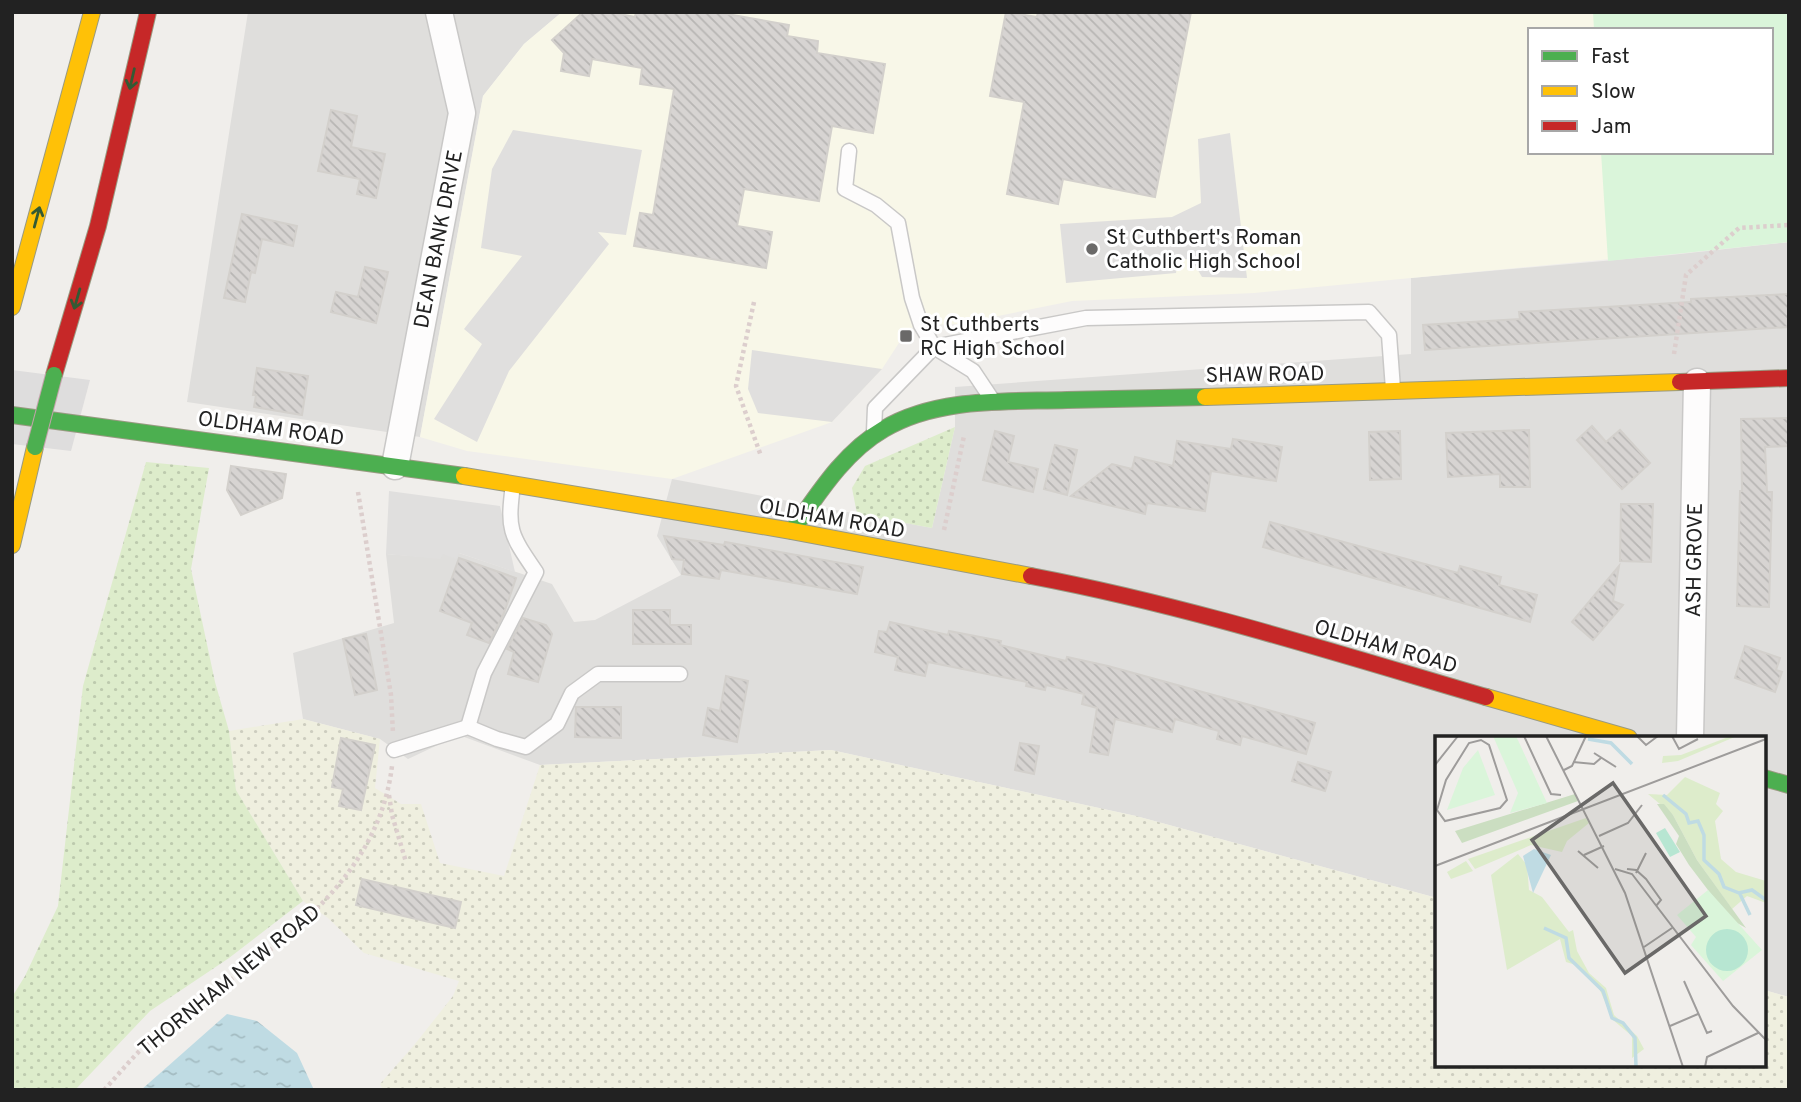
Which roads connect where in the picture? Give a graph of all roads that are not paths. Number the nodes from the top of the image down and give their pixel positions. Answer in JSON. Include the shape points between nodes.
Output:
{"nodes":[{"id":1,"x":92,"y":12,"type":"edge"},
{"id":2,"x":148,"y":12,"type":"edge"},
{"id":3,"x":439,"y":12,"type":"edge"},
{"id":4,"x":849,"y":151,"type":"dead end"},
{"id":5,"x":12,"y":307,"type":"edge"},
{"id":6,"x":934,"y":347,"type":"junction"},
{"id":7,"x":1789,"y":378,"type":"edge"},
{"id":8,"x":1686,"y":382,"type":"junction"},
{"id":9,"x":1393,"y":393,"type":"junction"},
{"id":10,"x":993,"y":402,"type":"junction"},
{"id":11,"x":12,"y":415,"type":"edge"},
{"id":12,"x":873,"y":436,"type":"junction"},
{"id":13,"x":396,"y":466,"type":"junction"},
{"id":14,"x":513,"y":485,"type":"junction"},
{"id":15,"x":792,"y":531,"type":"junction"},
{"id":16,"x":12,"y":545,"type":"edge"},
{"id":17,"x":680,"y":674,"type":"dead end"},
{"id":18,"x":468,"y":727,"type":"junction"},
{"id":19,"x":1622,"y":736,"type":"edge"},
{"id":20,"x":1690,"y":736,"type":"edge"},
{"id":21,"x":394,"y":750,"type":"road end"},
{"id":22,"x":1766,"y":779,"type":"edge"},
{"id":23,"x":1789,"y":785,"type":"edge"}],
"edges":[{"from":5,"to":1,"type":"main road","one_way":true},
{"from":2,"to":16,"type":"main road","one_way":true,"bridge":true,"via":[[98,226],[54,375]]},
{"from":3,"to":13,"type":"street","name":"DEAN BANK DRIVE","via":[[461,113]]},
{"from":4,"to":6,"type":"lane","via":[[845,189],[898,223],[912,298]]},
{"from":6,"to":9,"type":"lane","via":[[1086,318],[1369,312],[1389,335]]},
{"from":6,"to":10,"type":"lane","via":[[973,371]]},
{"from":6,"to":12,"type":"lane","via":[[875,408]]},
{"from":7,"to":8,"type":"main road","name":"SHAW ROAD"},
{"from":8,"to":9,"type":"main road","name":"SHAW ROAD"},
{"from":8,"to":20,"type":"street","name":"ASH GROVE"},
{"from":9,"to":10,"type":"main road","name":"SHAW ROAD"},
{"from":10,"to":12,"type":"main road","name":"SHAW ROAD","via":[[943,408],[901,420]]},
{"from":11,"to":13,"type":"main road","name":"OLDHAM ROAD"},
{"from":12,"to":15,"type":"main road","name":"SHAW ROAD","via":[[830,477]]},
{"from":13,"to":14,"type":"main road","name":"OLDHAM ROAD"},
{"from":14,"to":15,"type":"main road","name":"OLDHAM ROAD"},
{"from":14,"to":18,"type":"lane","via":[[509,522],[536,572],[484,673]]},
{"from":15,"to":19,"type":"main road","name":"OLDHAM ROAD","via":[[1078,585],[1281,637]]},
{"from":17,"to":18,"type":"lane","via":[[598,674],[572,693],[557,724],[526,747]]},
{"from":18,"to":21,"type":"lane"},
{"from":22,"to":23,"type":"main road"}]}
